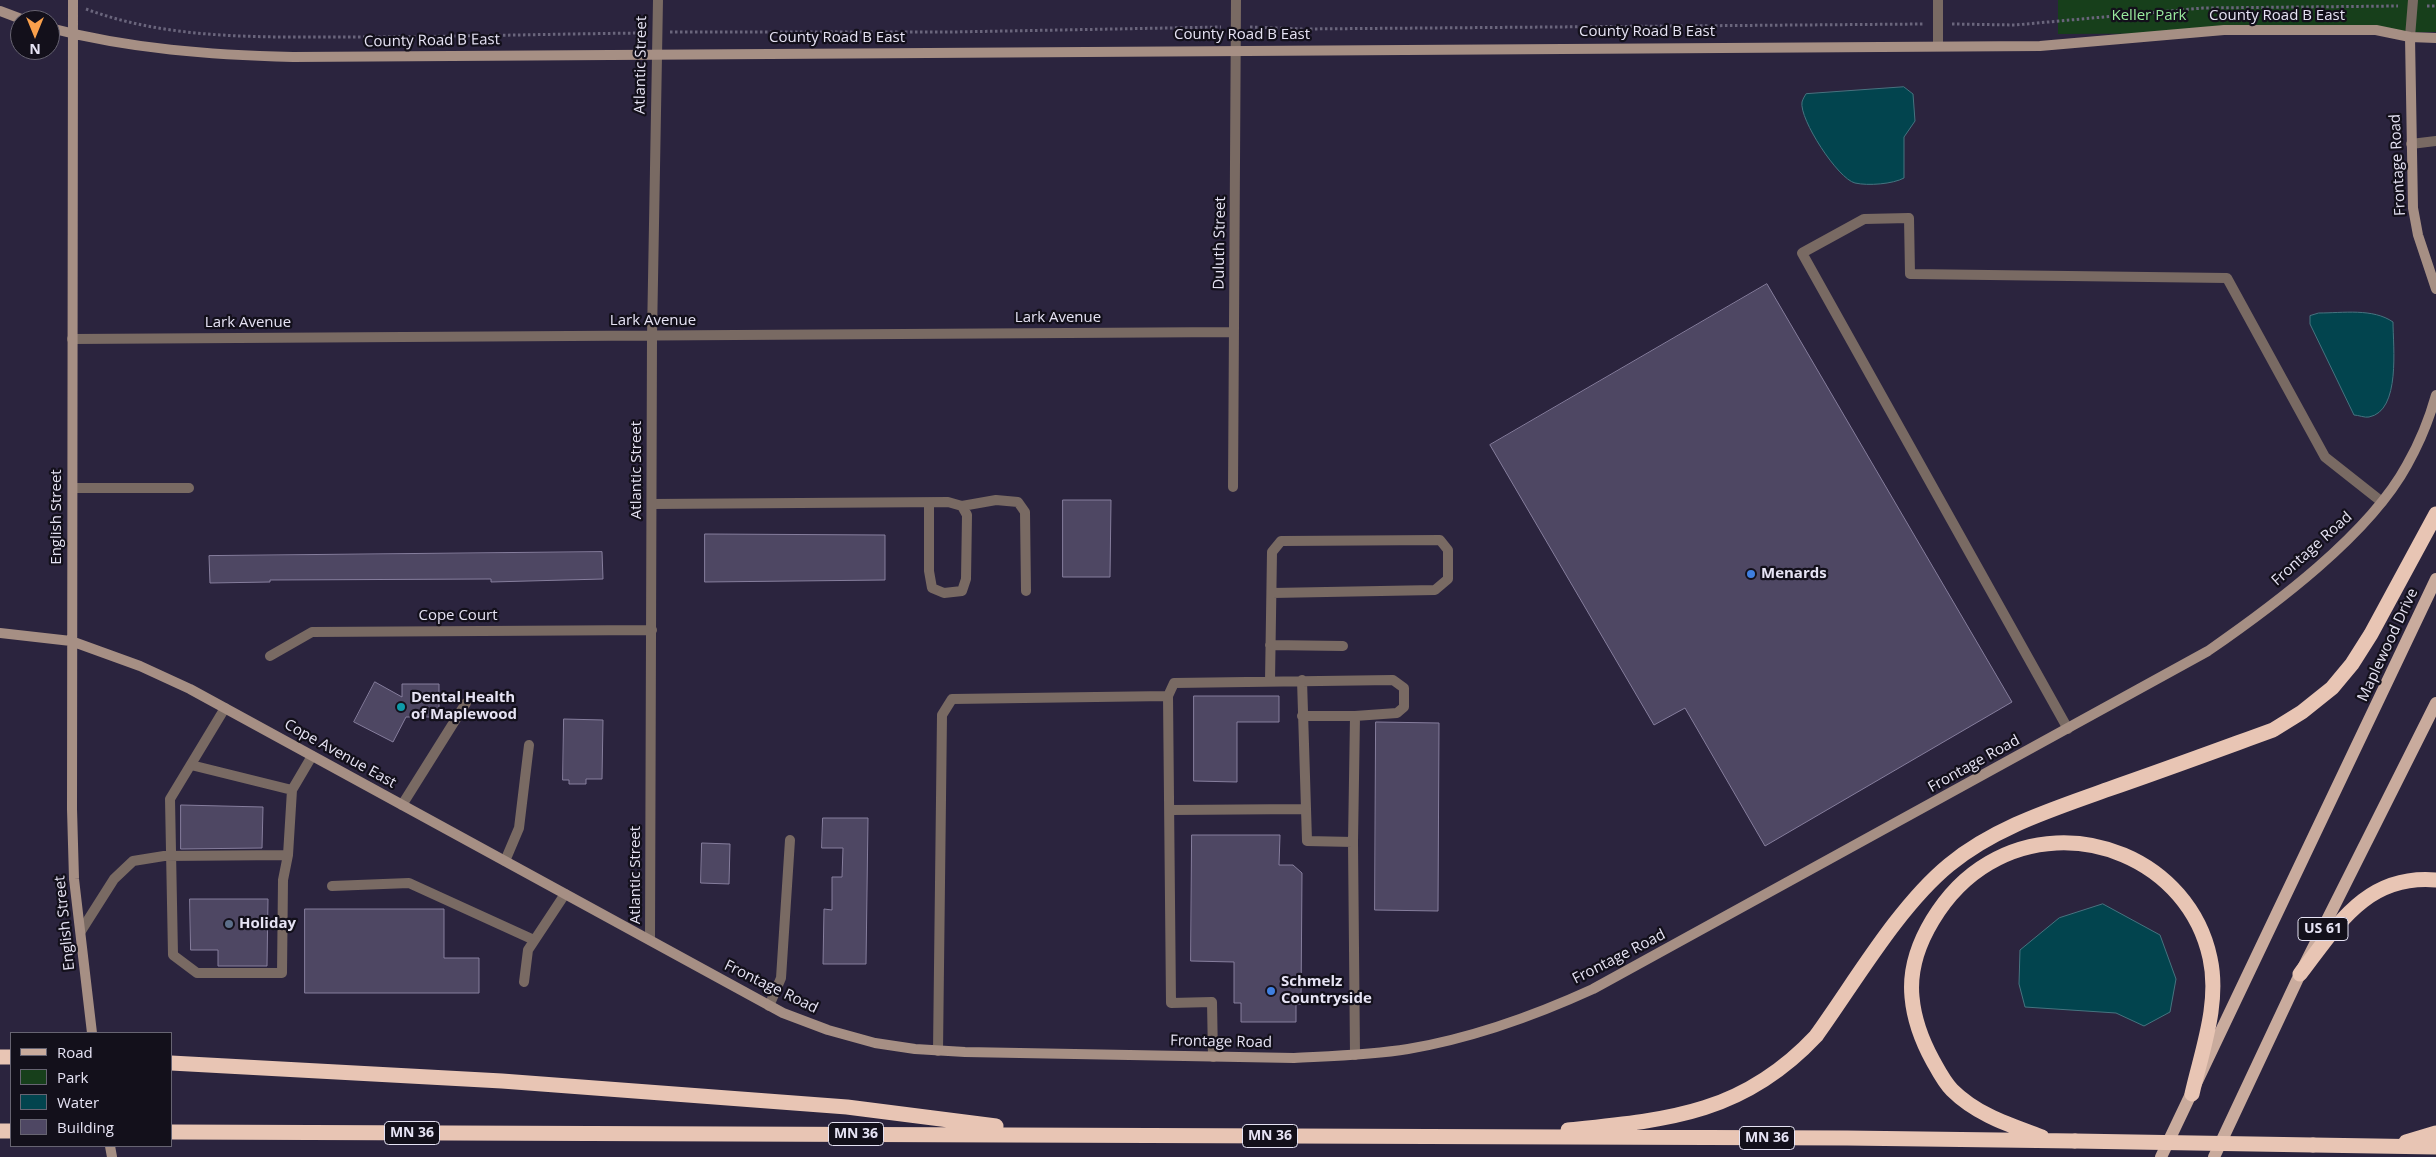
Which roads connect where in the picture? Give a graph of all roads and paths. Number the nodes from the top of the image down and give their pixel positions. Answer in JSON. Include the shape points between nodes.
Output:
{"nodes":[{"id":1,"x":73,"y":0,"type":"edge"},
{"id":2,"x":658,"y":0,"type":"edge"},
{"id":3,"x":1236,"y":0,"type":"edge"},
{"id":4,"x":1938,"y":0,"type":"edge"},
{"id":5,"x":2413,"y":0,"type":"edge"},
{"id":6,"x":60,"y":31,"type":"edge"},
{"id":7,"x":72,"y":34,"type":"junction"},
{"id":8,"x":2410,"y":37,"type":"junction"},
{"id":9,"x":2436,"y":38,"type":"edge"},
{"id":10,"x":1938,"y":46,"type":"junction"},
{"id":11,"x":1237,"y":50,"type":"junction"},
{"id":12,"x":656,"y":54,"type":"junction"},
{"id":13,"x":2436,"y":141,"type":"edge"},
{"id":14,"x":2411,"y":144,"type":"junction"},
{"id":15,"x":2436,"y":289,"type":"edge"},
{"id":16,"x":1234,"y":332,"type":"junction"},
{"id":17,"x":652,"y":336,"type":"junction"},
{"id":18,"x":72,"y":339,"type":"junction"},
{"id":19,"x":2436,"y":395,"type":"edge"},
{"id":20,"x":1233,"y":487,"type":"dead end"},
{"id":21,"x":73,"y":488,"type":"junction"},
{"id":22,"x":189,"y":488,"type":"dead end"},
{"id":23,"x":2382,"y":502,"type":"junction"},
{"id":24,"x":928,"y":503,"type":"junction"},
{"id":25,"x":652,"y":504,"type":"junction"},
{"id":26,"x":962,"y":506,"type":"junction"},
{"id":27,"x":2436,"y":514,"type":"edge"},
{"id":28,"x":2436,"y":579,"type":"edge"},
{"id":29,"x":1026,"y":592,"type":"dead end"},
{"id":30,"x":1272,"y":593,"type":"junction"},
{"id":31,"x":652,"y":630,"type":"junction"},
{"id":32,"x":0,"y":633,"type":"edge"},
{"id":33,"x":71,"y":642,"type":"junction"},
{"id":34,"x":1270,"y":645,"type":"junction"},
{"id":35,"x":1343,"y":646,"type":"dead end"},
{"id":36,"x":270,"y":656,"type":"dead end"},
{"id":37,"x":1302,"y":680,"type":"junction"},
{"id":38,"x":1270,"y":681,"type":"junction"},
{"id":39,"x":1168,"y":696,"type":"junction"},
{"id":40,"x":466,"y":703,"type":"dead end"},
{"id":41,"x":2436,"y":703,"type":"edge"},
{"id":42,"x":225,"y":708,"type":"junction"},
{"id":43,"x":1302,"y":716,"type":"junction"},
{"id":44,"x":1355,"y":716,"type":"junction"},
{"id":45,"x":2068,"y":729,"type":"junction"},
{"id":46,"x":529,"y":745,"type":"dead end"},
{"id":47,"x":312,"y":756,"type":"junction"},
{"id":48,"x":191,"y":765,"type":"junction"},
{"id":49,"x":292,"y":790,"type":"junction"},
{"id":50,"x":402,"y":805,"type":"junction"},
{"id":51,"x":1304,"y":809,"type":"junction"},
{"id":52,"x":1171,"y":810,"type":"junction"},
{"id":53,"x":790,"y":840,"type":"dead end"},
{"id":54,"x":1353,"y":842,"type":"junction"},
{"id":55,"x":288,"y":855,"type":"junction"},
{"id":56,"x":171,"y":856,"type":"junction"},
{"id":57,"x":505,"y":861,"type":"junction"},
{"id":58,"x":2436,"y":880,"type":"edge"},
{"id":59,"x":332,"y":886,"type":"dead end"},
{"id":60,"x":565,"y":894,"type":"junction"},
{"id":61,"x":81,"y":931,"type":"junction"},
{"id":62,"x":534,"y":940,"type":"junction"},
{"id":63,"x":650,"y":940,"type":"junction"},
{"id":64,"x":2300,"y":974,"type":"junction"},
{"id":65,"x":524,"y":982,"type":"dead end"},
{"id":66,"x":769,"y":1006,"type":"junction"},
{"id":67,"x":92,"y":1032,"type":"edge"},
{"id":68,"x":938,"y":1051,"type":"junction"},
{"id":69,"x":1354,"y":1055,"type":"junction"},
{"id":70,"x":1213,"y":1057,"type":"junction"},
{"id":71,"x":172,"y":1063,"type":"edge"},
{"id":72,"x":2192,"y":1094,"type":"junction"},
{"id":73,"x":172,"y":1132,"type":"edge"},
{"id":74,"x":2436,"y":1133,"type":"edge"},
{"id":75,"x":1059,"y":1134,"type":"junction"},
{"id":76,"x":1481,"y":1138,"type":"junction"},
{"id":77,"x":2053,"y":1141,"type":"junction"},
{"id":78,"x":2378,"y":1146,"type":"junction"},
{"id":79,"x":2436,"y":1147,"type":"edge"},
{"id":80,"x":2161,"y":1157,"type":"edge"},
{"id":81,"x":2214,"y":1157,"type":"edge"}],
"edges":[{"from":1,"to":7,"type":"street","name":"English Street"},
{"from":2,"to":12,"type":"street","name":"Atlantic Street"},
{"from":3,"to":11,"type":"street","name":"Duluth Street"},
{"from":4,"to":10,"type":"street"},
{"from":5,"to":8,"type":"street"},
{"from":6,"to":7,"type":"street","name":"County Road B East"},
{"from":7,"to":12,"type":"street","name":"County Road B East","via":[[224,56]]},
{"from":7,"to":18,"type":"street","name":"English Street"},
{"from":8,"to":9,"type":"street","name":"County Road B East"},
{"from":8,"to":10,"type":"street","name":"County Road B East","via":[[2376,30],[2224,30],[2040,46]]},
{"from":8,"to":14,"type":"street","name":"Frontage Road"},
{"from":10,"to":11,"type":"street","name":"County Road B East"},
{"from":11,"to":12,"type":"street","name":"County Road B East"},
{"from":11,"to":16,"type":"street","name":"Duluth Street"},
{"from":12,"to":17,"type":"street","name":"Atlantic Street"},
{"from":13,"to":14,"type":"street"},
{"from":14,"to":15,"type":"street","name":"Frontage Road","via":[[2413,208],[2418,235]]},
{"from":16,"to":17,"type":"street","name":"Lark Avenue"},
{"from":16,"to":20,"type":"street","name":"Duluth Street"},
{"from":17,"to":18,"type":"street","name":"Lark Avenue"},
{"from":17,"to":25,"type":"street","name":"Atlantic Street"},
{"from":18,"to":21,"type":"street","name":"English Street"},
{"from":19,"to":23,"type":"street","name":"Frontage Road","via":[[2427,426],[2407,467]]},
{"from":21,"to":22,"type":"street"},
{"from":21,"to":33,"type":"street","name":"English Street"},
{"from":23,"to":45,"type":"street","name":"Frontage Road","via":[[2329,556],[2254,620],[2208,651]]},
{"from":23,"to":45,"type":"street","via":[[2325,457],[2227,278],[1910,274],[1910,218],[1864,219],[1802,253]]},
{"from":24,"to":25,"type":"street"},
{"from":24,"to":26,"type":"street","via":[[948,502]]},
{"from":24,"to":26,"type":"street","via":[[932,588],[944,593],[962,591],[966,579],[966,515]]},
{"from":25,"to":31,"type":"street","name":"Atlantic Street"},
{"from":26,"to":29,"type":"street","via":[[996,500],[1018,502],[1022,506],[1025,512]]},
{"from":27,"to":76,"type":"highway","via":[[2370,634],[2352,664],[2332,688],[2273,730],[2038,815],[1974,847],[1922,891],[1816,1036],[1776,1073],[1712,1107],[1676,1116]]},
{"from":28,"to":72,"type":"main road","name":"Maplewood Drive","number":"US 61"},
{"from":30,"to":30,"type":"street","via":[[1272,552],[1281,541],[1440,540],[1448,550],[1448,579],[1435,590]]},
{"from":30,"to":34,"type":"street"},
{"from":31,"to":36,"type":"street","name":"Cope Court","via":[[312,632]]},
{"from":31,"to":63,"type":"street","name":"Atlantic Street"},
{"from":32,"to":33,"type":"street","name":"Cope Avenue East"},
{"from":33,"to":42,"type":"street","name":"Cope Avenue East","via":[[140,666]]},
{"from":33,"to":61,"type":"street","name":"English Street","via":[[74,879]]},
{"from":34,"to":35,"type":"street"},
{"from":34,"to":38,"type":"street"},
{"from":37,"to":38,"type":"street"},
{"from":37,"to":43,"type":"street"},
{"from":37,"to":44,"type":"street","via":[[1393,680],[1404,688],[1404,707],[1397,713]]},
{"from":38,"to":39,"type":"street","via":[[1174,682]]},
{"from":39,"to":52,"type":"street"},
{"from":39,"to":68,"type":"street","via":[[952,698],[942,715]]},
{"from":40,"to":50,"type":"street"},
{"from":41,"to":64,"type":"main road","number":"US 61"},
{"from":42,"to":47,"type":"street","name":"Cope Avenue East"},
{"from":42,"to":48,"type":"street"},
{"from":43,"to":44,"type":"street"},
{"from":43,"to":51,"type":"street"},
{"from":44,"to":54,"type":"street"},
{"from":45,"to":69,"type":"street","name":"Frontage Road","via":[[1593,989],[1537,1013],[1460,1038],[1409,1049]]},
{"from":46,"to":57,"type":"street","via":[[519,828]]},
{"from":47,"to":49,"type":"street"},
{"from":47,"to":50,"type":"street","name":"Cope Avenue East"},
{"from":48,"to":49,"type":"street"},
{"from":48,"to":56,"type":"street","via":[[170,799]]},
{"from":49,"to":55,"type":"street"},
{"from":50,"to":57,"type":"street","name":"Cope Avenue East"},
{"from":51,"to":52,"type":"street"},
{"from":51,"to":54,"type":"street","via":[[1307,841]]},
{"from":52,"to":70,"type":"street","via":[[1171,1003],[1212,1002]]},
{"from":53,"to":66,"type":"street","via":[[781,978]]},
{"from":54,"to":69,"type":"street"},
{"from":55,"to":56,"type":"street"},
{"from":55,"to":56,"type":"street","via":[[284,880],[282,973],[197,973],[173,955]]},
{"from":56,"to":61,"type":"street","via":[[133,861],[114,879]]},
{"from":57,"to":60,"type":"street","name":"Cope Avenue East"},
{"from":58,"to":64,"type":"highway","via":[[2403,881],[2381,888],[2361,900],[2346,914]]},
{"from":59,"to":62,"type":"street","via":[[409,883]]},
{"from":60,"to":62,"type":"street"},
{"from":60,"to":63,"type":"street","name":"Cope Avenue East"},
{"from":61,"to":67,"type":"street","name":"English Street"},
{"from":62,"to":65,"type":"street","via":[[528,950]]},
{"from":63,"to":66,"type":"street","name":"Frontage Road"},
{"from":64,"to":81,"type":"main road","number":"US 61"},
{"from":66,"to":68,"type":"street","name":"Frontage Road","via":[[828,1030],[875,1043]]},
{"from":68,"to":70,"type":"street","name":"Frontage Road"},
{"from":69,"to":70,"type":"street","name":"Frontage Road"},
{"from":71,"to":75,"type":"highway","via":[[502,1081],[847,1107]]},
{"from":72,"to":77,"type":"highway","via":[[2210,1015],[2213,986],[2210,958],[2202,932],[2188,907],[2171,885],[2149,867],[2122,853],[2070,842],[2016,850],[1965,880],[1932,920],[1914,968],[1912,995],[1915,1020],[1924,1045],[1950,1089],[1991,1118]]},
{"from":72,"to":80,"type":"main road","number":"US 61"},
{"from":73,"to":75,"type":"highway","number":"MN 36"},
{"from":74,"to":78,"type":"highway"},
{"from":75,"to":76,"type":"highway","number":"MN 36"},
{"from":76,"to":77,"type":"highway","number":"MN 36"},
{"from":77,"to":78,"type":"highway","number":"MN 36","bridge":true},
{"from":78,"to":79,"type":"highway","number":"MN 36"}]}
